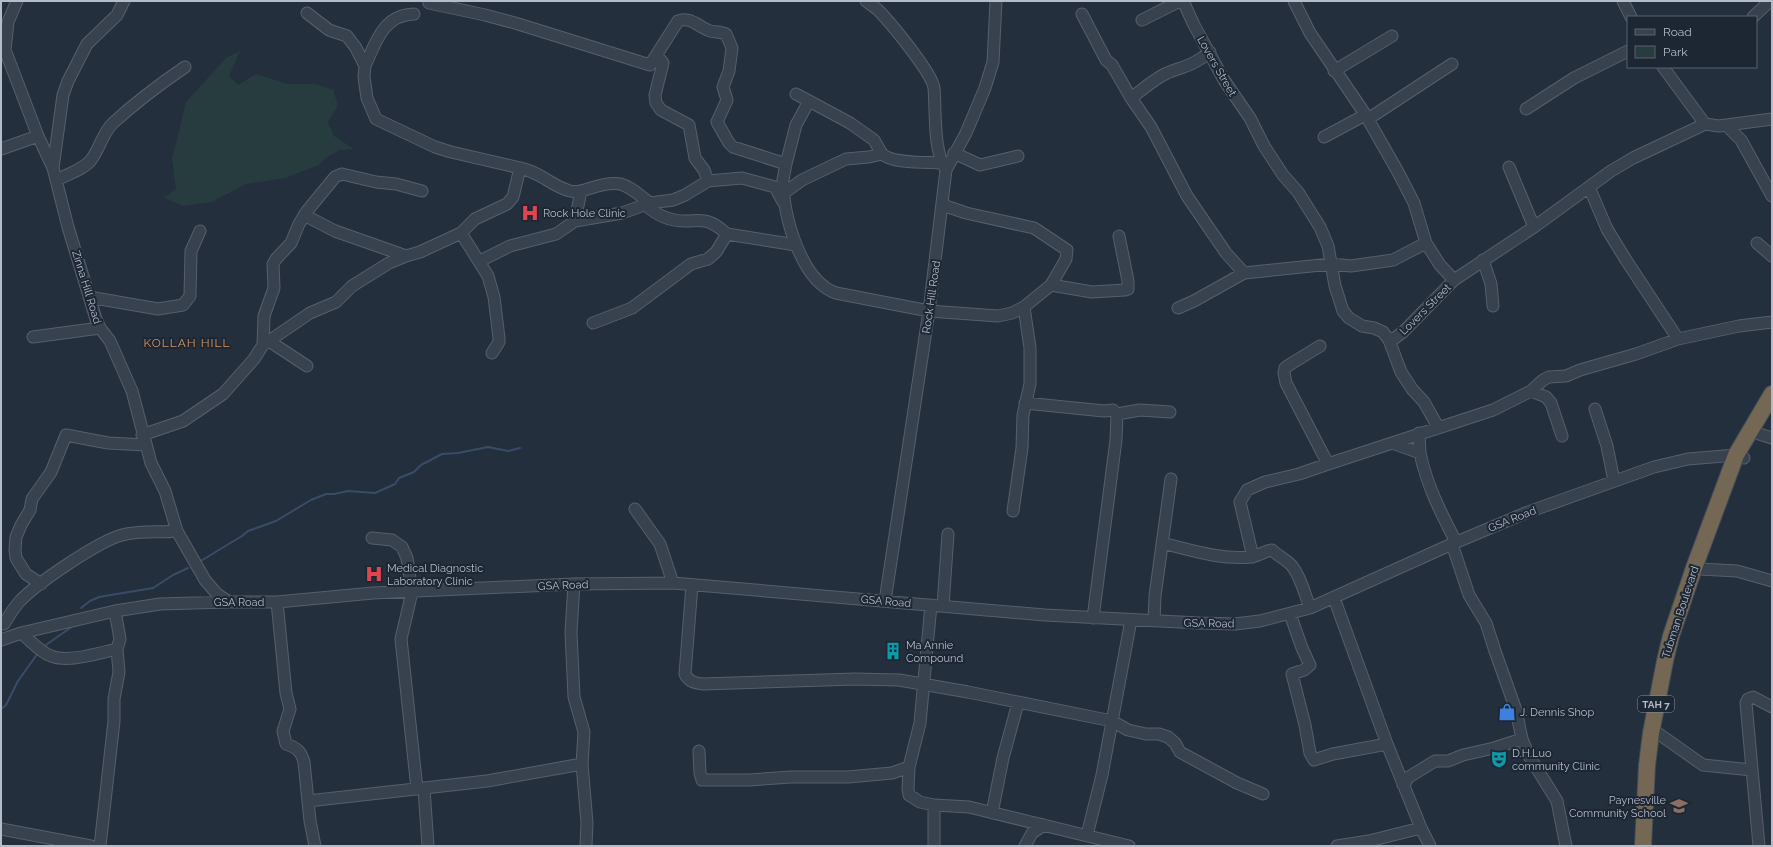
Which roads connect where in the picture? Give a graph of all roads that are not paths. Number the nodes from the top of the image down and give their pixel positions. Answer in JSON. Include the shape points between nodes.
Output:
{"nodes":[{"id":1,"x":17,"y":1,"type":"edge"},
{"id":2,"x":124,"y":1,"type":"edge"},
{"id":3,"x":866,"y":1,"type":"edge"},
{"id":4,"x":996,"y":1,"type":"edge"},
{"id":5,"x":1180,"y":1,"type":"edge"},
{"id":6,"x":1183,"y":1,"type":"edge"},
{"id":7,"x":1294,"y":1,"type":"edge"},
{"id":8,"x":1623,"y":1,"type":"edge"},
{"id":9,"x":1770,"y":1,"type":"edge"},
{"id":10,"x":429,"y":3,"type":"dead end"},
{"id":11,"x":307,"y":13,"type":"dead end"},
{"id":12,"x":414,"y":14,"type":"dead end"},
{"id":13,"x":1082,"y":14,"type":"dead end"},
{"id":14,"x":1630,"y":16,"type":"edge"},
{"id":15,"x":1754,"y":16,"type":"edge"},
{"id":16,"x":1142,"y":20,"type":"dead end"},
{"id":17,"x":1392,"y":36,"type":"dead end"},
{"id":18,"x":3,"y":51,"type":"edge"},
{"id":19,"x":1210,"y":52,"type":"junction"},
{"id":20,"x":1627,"y":52,"type":"edge"},
{"id":21,"x":650,"y":64,"type":"junction"},
{"id":22,"x":1452,"y":64,"type":"dead end"},
{"id":23,"x":365,"y":66,"type":"junction"},
{"id":24,"x":186,"y":67,"type":"dead end"},
{"id":25,"x":1664,"y":68,"type":"edge"},
{"id":26,"x":1334,"y":71,"type":"junction"},
{"id":27,"x":796,"y":94,"type":"dead end"},
{"id":28,"x":1131,"y":98,"type":"junction"},
{"id":29,"x":809,"y":101,"type":"junction"},
{"id":30,"x":1526,"y":109,"type":"dead end"},
{"id":31,"x":1366,"y":117,"type":"junction"},
{"id":32,"x":1772,"y":119,"type":"edge"},
{"id":33,"x":1705,"y":124,"type":"junction"},
{"id":34,"x":1726,"y":125,"type":"junction"},
{"id":35,"x":38,"y":136,"type":"junction"},
{"id":36,"x":1324,"y":137,"type":"dead end"},
{"id":37,"x":1,"y":149,"type":"edge"},
{"id":38,"x":954,"y":153,"type":"junction"},
{"id":39,"x":882,"y":154,"type":"junction"},
{"id":40,"x":1018,"y":156,"type":"dead end"},
{"id":41,"x":786,"y":164,"type":"junction"},
{"id":42,"x":944,"y":166,"type":"junction"},
{"id":43,"x":1510,"y":167,"type":"dead end"},
{"id":44,"x":53,"y":168,"type":"junction"},
{"id":45,"x":520,"y":168,"type":"junction"},
{"id":46,"x":57,"y":180,"type":"junction"},
{"id":47,"x":708,"y":181,"type":"junction"},
{"id":48,"x":1589,"y":187,"type":"junction"},
{"id":49,"x":422,"y":191,"type":"dead end"},
{"id":50,"x":581,"y":191,"type":"junction"},
{"id":51,"x":784,"y":193,"type":"junction"},
{"id":52,"x":1772,"y":196,"type":"edge"},
{"id":53,"x":648,"y":204,"type":"junction"},
{"id":54,"x":943,"y":205,"type":"junction"},
{"id":55,"x":785,"y":206,"type":"junction"},
{"id":56,"x":304,"y":215,"type":"junction"},
{"id":57,"x":576,"y":221,"type":"junction"},
{"id":58,"x":1534,"y":227,"type":"junction"},
{"id":59,"x":200,"y":231,"type":"dead end"},
{"id":60,"x":461,"y":233,"type":"junction"},
{"id":61,"x":727,"y":234,"type":"junction"},
{"id":62,"x":1119,"y":236,"type":"dead end"},
{"id":63,"x":1426,"y":243,"type":"junction"},
{"id":64,"x":1757,"y":243,"type":"dead end"},
{"id":65,"x":796,"y":245,"type":"junction"},
{"id":66,"x":406,"y":256,"type":"junction"},
{"id":67,"x":1772,"y":256,"type":"edge"},
{"id":68,"x":1483,"y":260,"type":"junction"},
{"id":69,"x":480,"y":261,"type":"junction"},
{"id":70,"x":1331,"y":264,"type":"junction"},
{"id":71,"x":1244,"y":273,"type":"junction"},
{"id":72,"x":1454,"y":280,"type":"junction"},
{"id":73,"x":1051,"y":285,"type":"junction"},
{"id":74,"x":89,"y":297,"type":"junction"},
{"id":75,"x":1493,"y":306,"type":"dead end"},
{"id":76,"x":1024,"y":307,"type":"junction"},
{"id":77,"x":1178,"y":308,"type":"dead end"},
{"id":78,"x":929,"y":311,"type":"junction"},
{"id":79,"x":1772,"y":322,"type":"edge"},
{"id":80,"x":593,"y":323,"type":"dead end"},
{"id":81,"x":100,"y":328,"type":"junction"},
{"id":82,"x":33,"y":337,"type":"dead end"},
{"id":83,"x":1678,"y":339,"type":"junction"},
{"id":84,"x":1389,"y":340,"type":"junction"},
{"id":85,"x":266,"y":343,"type":"junction"},
{"id":86,"x":1320,"y":346,"type":"dead end"},
{"id":87,"x":492,"y":353,"type":"dead end"},
{"id":88,"x":307,"y":366,"type":"dead end"},
{"id":89,"x":1531,"y":391,"type":"junction"},
{"id":90,"x":1772,"y":394,"type":"edge"},
{"id":91,"x":1025,"y":403,"type":"junction"},
{"id":92,"x":1772,"y":405,"type":"edge"},
{"id":93,"x":1595,"y":409,"type":"dead end"},
{"id":94,"x":1170,"y":412,"type":"dead end"},
{"id":95,"x":1117,"y":414,"type":"junction"},
{"id":96,"x":1438,"y":427,"type":"junction"},
{"id":97,"x":1419,"y":433,"type":"junction"},
{"id":98,"x":1756,"y":433,"type":"junction"},
{"id":99,"x":1562,"y":436,"type":"dead end"},
{"id":100,"x":1772,"y":438,"type":"edge"},
{"id":101,"x":143,"y":440,"type":"junction"},
{"id":102,"x":1392,"y":443,"type":"junction"},
{"id":103,"x":1420,"y":453,"type":"junction"},
{"id":104,"x":1740,"y":457,"type":"junction"},
{"id":105,"x":1328,"y":464,"type":"junction"},
{"id":106,"x":1171,"y":479,"type":"dead end"},
{"id":107,"x":1614,"y":481,"type":"junction"},
{"id":108,"x":635,"y":509,"type":"dead end"},
{"id":109,"x":1013,"y":511,"type":"dead end"},
{"id":110,"x":177,"y":531,"type":"junction"},
{"id":111,"x":948,"y":534,"type":"dead end"},
{"id":112,"x":372,"y":538,"type":"dead end"},
{"id":113,"x":1162,"y":543,"type":"junction"},
{"id":114,"x":1454,"y":543,"type":"junction"},
{"id":115,"x":1253,"y":557,"type":"junction"},
{"id":116,"x":1700,"y":569,"type":"junction"},
{"id":117,"x":1772,"y":581,"type":"edge"},
{"id":118,"x":41,"y":584,"type":"junction"},
{"id":119,"x":574,"y":584,"type":"junction"},
{"id":120,"x":673,"y":584,"type":"junction"},
{"id":121,"x":692,"y":585,"type":"junction"},
{"id":122,"x":412,"y":592,"type":"junction"},
{"id":123,"x":1334,"y":598,"type":"junction"},
{"id":124,"x":885,"y":601,"type":"junction"},
{"id":125,"x":229,"y":602,"type":"junction"},
{"id":126,"x":277,"y":602,"type":"junction"},
{"id":127,"x":931,"y":605,"type":"junction"},
{"id":128,"x":943,"y":606,"type":"junction"},
{"id":129,"x":1310,"y":608,"type":"junction"},
{"id":130,"x":115,"y":611,"type":"junction"},
{"id":131,"x":1290,"y":614,"type":"junction"},
{"id":132,"x":1093,"y":618,"type":"junction"},
{"id":133,"x":1131,"y":620,"type":"junction"},
{"id":134,"x":1154,"y":621,"type":"junction"},
{"id":135,"x":3,"y":622,"type":"edge"},
{"id":136,"x":17,"y":635,"type":"junction"},
{"id":137,"x":1,"y":640,"type":"edge"},
{"id":138,"x":117,"y":649,"type":"junction"},
{"id":139,"x":924,"y":685,"type":"junction"},
{"id":140,"x":1018,"y":703,"type":"junction"},
{"id":141,"x":1772,"y":707,"type":"edge"},
{"id":142,"x":1112,"y":721,"type":"junction"},
{"id":143,"x":1660,"y":734,"type":"junction"},
{"id":144,"x":1522,"y":739,"type":"junction"},
{"id":145,"x":1386,"y":744,"type":"junction"},
{"id":146,"x":699,"y":751,"type":"dead end"},
{"id":147,"x":582,"y":764,"type":"junction"},
{"id":148,"x":909,"y":767,"type":"junction"},
{"id":149,"x":1752,"y":770,"type":"junction"},
{"id":150,"x":1403,"y":785,"type":"junction"},
{"id":151,"x":420,"y":789,"type":"junction"},
{"id":152,"x":1263,"y":794,"type":"dead end"},
{"id":153,"x":308,"y":801,"type":"junction"},
{"id":154,"x":934,"y":805,"type":"junction"},
{"id":155,"x":992,"y":813,"type":"junction"},
{"id":156,"x":1032,"y":828,"type":"junction"},
{"id":157,"x":1421,"y":828,"type":"junction"},
{"id":158,"x":1,"y":829,"type":"edge"},
{"id":159,"x":1087,"y":835,"type":"junction"},
{"id":160,"x":1367,"y":843,"type":"edge"},
{"id":161,"x":91,"y":846,"type":"edge"},
{"id":162,"x":100,"y":846,"type":"edge"},
{"id":163,"x":315,"y":846,"type":"edge"},
{"id":164,"x":428,"y":846,"type":"edge"},
{"id":165,"x":586,"y":846,"type":"edge"},
{"id":166,"x":934,"y":846,"type":"edge"},
{"id":167,"x":1025,"y":846,"type":"edge"},
{"id":168,"x":1129,"y":846,"type":"edge"},
{"id":169,"x":1337,"y":846,"type":"edge"},
{"id":170,"x":1430,"y":846,"type":"edge"},
{"id":171,"x":1566,"y":846,"type":"edge"},
{"id":172,"x":1643,"y":846,"type":"edge"},
{"id":173,"x":1651,"y":846,"type":"edge"},
{"id":174,"x":1759,"y":846,"type":"edge"}],
"edges":[{"from":1,"to":18,"type":"street","name":"Zinna Hill Road","via":[[8,22]]},
{"from":2,"to":44,"type":"street","via":[[117,15],[87,44],[68,81],[63,95]]},
{"from":3,"to":42,"type":"street","via":[[880,11],[894,28],[927,73],[934,87],[934,115]]},
{"from":4,"to":38,"type":"street","name":"Rock Hill Road","via":[[993,62],[968,128]]},
{"from":5,"to":16,"type":"street"},
{"from":6,"to":19,"type":"street","name":"Lovers Street"},
{"from":7,"to":26,"type":"street"},
{"from":8,"to":14,"type":"street"},
{"from":9,"to":15,"type":"street"},
{"from":10,"to":21,"type":"street","via":[[508,21]]},
{"from":11,"to":23,"type":"street","via":[[329,30],[347,36]]},
{"from":12,"to":23,"type":"street","via":[[402,15],[384,26]]},
{"from":13,"to":28,"type":"street","via":[[1106,60],[1112,65]]},
{"from":17,"to":26,"type":"street"},
{"from":18,"to":35,"type":"street","name":"Zinna Hill Road"},
{"from":19,"to":28,"type":"street","via":[[1190,66],[1167,73]]},
{"from":19,"to":70,"type":"street","name":"Lovers Street","via":[[1264,146],[1320,227],[1328,246]]},
{"from":20,"to":30,"type":"street","via":[[1574,78]]},
{"from":21,"to":41,"type":"street","via":[[678,21],[686,19],[711,31],[726,34],[732,48],[723,87],[727,100],[717,122],[733,147]]},
{"from":21,"to":47,"type":"street","via":[[658,57],[662,63],[655,95],[656,103],[661,110],[689,125],[695,158]]},
{"from":22,"to":31,"type":"street"},
{"from":23,"to":45,"type":"street","via":[[367,98],[376,119],[435,147]]},
{"from":24,"to":46,"type":"street","via":[[153,89],[112,124],[91,160]]},
{"from":25,"to":33,"type":"street"},
{"from":26,"to":31,"type":"street"},
{"from":27,"to":29,"type":"street"},
{"from":28,"to":71,"type":"street","via":[[1151,127],[1187,196],[1226,253]]},
{"from":29,"to":39,"type":"street","via":[[850,123],[874,140]]},
{"from":29,"to":41,"type":"street","via":[[796,125]]},
{"from":31,"to":36,"type":"street"},
{"from":31,"to":63,"type":"street","via":[[1414,203]]},
{"from":32,"to":34,"type":"street"},
{"from":33,"to":34,"type":"street"},
{"from":33,"to":48,"type":"street","name":"Lovers Street","via":[[1633,158]]},
{"from":34,"to":52,"type":"street","via":[[1741,140]]},
{"from":35,"to":37,"type":"street"},
{"from":35,"to":44,"type":"street","name":"Zinna Hill Road"},
{"from":38,"to":40,"type":"street","via":[[980,165]]},
{"from":38,"to":42,"type":"street","name":"Rock Hill Road"},
{"from":39,"to":42,"type":"street","via":[[886,158]]},
{"from":39,"to":51,"type":"street","via":[[846,159],[802,180]]},
{"from":41,"to":51,"type":"street"},
{"from":42,"to":54,"type":"street","name":"Rock Hill Road"},
{"from":43,"to":58,"type":"street"},
{"from":44,"to":46,"type":"street","name":"Zinna Hill Road"},
{"from":45,"to":50,"type":"street","via":[[536,172],[561,188],[572,192]]},
{"from":45,"to":60,"type":"street","via":[[511,201],[475,219]]},
{"from":46,"to":74,"type":"street","name":"Zinna Hill Road"},
{"from":47,"to":53,"type":"street","via":[[685,196]]},
{"from":47,"to":55,"type":"street","via":[[742,178],[766,184],[775,187]]},
{"from":48,"to":58,"type":"street","name":"Lovers Street"},
{"from":48,"to":83,"type":"street","via":[[1607,229]]},
{"from":49,"to":56,"type":"street","via":[[339,174]]},
{"from":50,"to":53,"type":"street","via":[[612,183],[627,185]]},
{"from":50,"to":57,"type":"street"},
{"from":51,"to":55,"type":"street"},
{"from":53,"to":57,"type":"street","via":[[622,213]]},
{"from":53,"to":61,"type":"street","via":[[654,213],[667,219],[712,223]]},
{"from":54,"to":73,"type":"street","via":[[966,213],[1034,228],[1067,250],[1066,259]]},
{"from":54,"to":78,"type":"street","name":"Rock Hill Road"},
{"from":55,"to":65,"type":"street"},
{"from":56,"to":66,"type":"street","via":[[335,231]]},
{"from":56,"to":85,"type":"street","via":[[291,243],[273,264],[274,288],[264,316]]},
{"from":57,"to":69,"type":"street","via":[[556,234],[510,246]]},
{"from":58,"to":68,"type":"street","name":"Lovers Street"},
{"from":59,"to":74,"type":"street","via":[[191,251],[190,296],[183,305],[158,309]]},
{"from":60,"to":66,"type":"street"},
{"from":60,"to":69,"type":"street"},
{"from":61,"to":65,"type":"street"},
{"from":61,"to":80,"type":"street","via":[[719,249],[708,259],[691,264],[632,308]]},
{"from":62,"to":73,"type":"street","via":[[1128,289],[1092,292]]},
{"from":63,"to":70,"type":"street","via":[[1393,260],[1351,266]]},
{"from":63,"to":72,"type":"street","via":[[1440,265]]},
{"from":64,"to":67,"type":"street"},
{"from":65,"to":78,"type":"street","via":[[805,266],[827,290],[836,294]]},
{"from":66,"to":85,"type":"street","via":[[389,263],[352,286],[336,302],[310,313]]},
{"from":68,"to":72,"type":"street","name":"Lovers Street"},
{"from":68,"to":75,"type":"street","via":[[1491,284]]},
{"from":69,"to":87,"type":"street","via":[[488,276],[497,314],[499,342]]},
{"from":70,"to":71,"type":"street"},
{"from":70,"to":84,"type":"street","name":"Lovers Street","via":[[1339,300],[1348,318],[1362,326],[1383,332]]},
{"from":71,"to":77,"type":"street"},
{"from":72,"to":84,"type":"street","name":"Lovers Street","via":[[1404,331]]},
{"from":73,"to":76,"type":"street"},
{"from":74,"to":81,"type":"street","name":"Zinna Hill Road"},
{"from":76,"to":78,"type":"street","via":[[998,316]]},
{"from":76,"to":91,"type":"street","via":[[1030,348],[1030,389]]},
{"from":78,"to":124,"type":"street","name":"Rock Hill Road"},
{"from":79,"to":83,"type":"street"},
{"from":81,"to":82,"type":"street"},
{"from":81,"to":101,"type":"street","name":"Zinna Hill Road","via":[[110,341],[132,391]]},
{"from":83,"to":89,"type":"street","via":[[1572,374],[1549,377],[1538,383]]},
{"from":84,"to":96,"type":"street","via":[[1400,372],[1424,402]]},
{"from":85,"to":88,"type":"street"},
{"from":85,"to":101,"type":"street","via":[[223,394],[183,421]]},
{"from":86,"to":105,"type":"street","via":[[1285,368],[1284,373],[1293,399]]},
{"from":89,"to":96,"type":"street","via":[[1493,410]]},
{"from":89,"to":99,"type":"street","via":[[1546,397]]},
{"from":90,"to":104,"type":"highway","name":"Tubman Boulevard","number":"TAH 7"},
{"from":91,"to":95,"type":"street","via":[[1113,410]]},
{"from":91,"to":109,"type":"street"},
{"from":92,"to":98,"type":"highway","name":"Tubman Boulevard","number":"TAH 7"},
{"from":93,"to":107,"type":"street","via":[[1607,446]]},
{"from":94,"to":95,"type":"street","via":[[1140,410]]},
{"from":95,"to":132,"type":"street","via":[[1116,440]]},
{"from":96,"to":97,"type":"street"},
{"from":97,"to":102,"type":"street"},
{"from":97,"to":103,"type":"street"},
{"from":98,"to":100,"type":"street"},
{"from":98,"to":104,"type":"highway","name":"Tubman Boulevard","number":"TAH 7"},
{"from":101,"to":110,"type":"street","name":"Zinna Hill Road"},
{"from":101,"to":118,"type":"street","via":[[108,443],[66,435],[51,472],[32,499],[30,510],[16,537],[16,558],[26,574]]},
{"from":102,"to":103,"type":"street"},
{"from":102,"to":105,"type":"street"},
{"from":103,"to":114,"type":"street","via":[[1424,474]]},
{"from":104,"to":107,"type":"street","name":"GSA Road","via":[[1688,459],[1654,467]]},
{"from":104,"to":116,"type":"highway","name":"Tubman Boulevard","number":"TAH 7"},
{"from":104,"to":172,"type":"highway","name":"Tubman Boulevard","number":"TAH 7","via":[[1678,612],[1665,661],[1650,739]]},
{"from":105,"to":115,"type":"street","via":[[1265,482],[1247,490],[1240,502]]},
{"from":106,"to":113,"type":"street"},
{"from":107,"to":114,"type":"street","name":"GSA Road","via":[[1528,512]]},
{"from":108,"to":120,"type":"street","via":[[660,544]]},
{"from":110,"to":118,"type":"street","via":[[123,534],[107,541]]},
{"from":110,"to":125,"type":"street","name":"Zinna Hill Road","via":[[205,580],[217,594]]},
{"from":111,"to":128,"type":"street"},
{"from":112,"to":122,"type":"street","via":[[392,540],[402,547],[408,558]]},
{"from":113,"to":115,"type":"street","via":[[1213,556]]},
{"from":113,"to":134,"type":"street"},
{"from":114,"to":123,"type":"street","name":"GSA Road"},
{"from":114,"to":144,"type":"street","via":[[1469,595],[1486,623],[1516,710]]},
{"from":115,"to":129,"type":"street","via":[[1272,550],[1292,566]]},
{"from":116,"to":117,"type":"street","via":[[1737,571]]},
{"from":116,"to":143,"type":"highway","name":"Tubman Boulevard","number":"TAH 7","via":[[1673,663]]},
{"from":118,"to":135,"type":"street","via":[[20,601]]},
{"from":119,"to":120,"type":"street","name":"GSA Road"},
{"from":119,"to":122,"type":"street","name":"GSA Road"},
{"from":119,"to":147,"type":"street","via":[[571,632],[574,697],[584,732]]},
{"from":120,"to":121,"type":"street","name":"GSA Road"},
{"from":121,"to":124,"type":"street","name":"GSA Road"},
{"from":121,"to":139,"type":"street","via":[[685,674],[694,682],[703,684],[877,679]]},
{"from":122,"to":126,"type":"street","name":"GSA Road"},
{"from":122,"to":151,"type":"street","via":[[400,639]]},
{"from":123,"to":129,"type":"street","name":"GSA Road"},
{"from":123,"to":145,"type":"street"},
{"from":124,"to":127,"type":"street","name":"GSA Road"},
{"from":125,"to":126,"type":"street","name":"GSA Road"},
{"from":125,"to":130,"type":"street","name":"GSA Road","via":[[160,604]]},
{"from":126,"to":153,"type":"street","via":[[286,693],[290,709],[284,734],[286,744],[302,753]]},
{"from":127,"to":128,"type":"street","name":"GSA Road"},
{"from":127,"to":139,"type":"street"},
{"from":128,"to":132,"type":"street","name":"GSA Road"},
{"from":129,"to":131,"type":"street","name":"GSA Road"},
{"from":130,"to":136,"type":"street","name":"GSA Road"},
{"from":130,"to":138,"type":"street","via":[[120,640]]},
{"from":131,"to":134,"type":"street","name":"GSA Road","via":[[1235,624]]},
{"from":131,"to":145,"type":"street","via":[[1310,666],[1292,674],[1310,753],[1314,760]]},
{"from":132,"to":133,"type":"street","name":"GSA Road"},
{"from":133,"to":134,"type":"street","name":"GSA Road"},
{"from":133,"to":142,"type":"street"},
{"from":135,"to":136,"type":"street"},
{"from":136,"to":137,"type":"street","name":"GSA Road"},
{"from":136,"to":138,"type":"street","via":[[52,657],[73,658]]},
{"from":138,"to":162,"type":"street","via":[[119,672],[114,699],[114,721]]},
{"from":139,"to":140,"type":"street"},
{"from":139,"to":148,"type":"street","via":[[920,723]]},
{"from":140,"to":142,"type":"street"},
{"from":140,"to":155,"type":"street"},
{"from":141,"to":149,"type":"street","via":[[1753,697],[1746,703]]},
{"from":142,"to":152,"type":"street","via":[[1128,730],[1168,737],[1180,752]]},
{"from":142,"to":159,"type":"street"},
{"from":143,"to":149,"type":"street","via":[[1702,765]]},
{"from":143,"to":173,"type":"highway","name":"Tubman Boulevard","number":"TAH 7"},
{"from":144,"to":150,"type":"street","via":[[1448,761],[1436,761],[1409,777]]},
{"from":144,"to":171,"type":"street","via":[[1529,756],[1557,801]]},
{"from":145,"to":150,"type":"street"},
{"from":146,"to":148,"type":"street","via":[[702,780],[848,777],[892,773]]},
{"from":147,"to":151,"type":"street","via":[[487,781]]},
{"from":147,"to":165,"type":"street","via":[[588,823]]},
{"from":148,"to":154,"type":"street","via":[[909,795],[920,802]]},
{"from":149,"to":174,"type":"street"},
{"from":150,"to":157,"type":"street"},
{"from":151,"to":153,"type":"street"},
{"from":151,"to":164,"type":"street"},
{"from":153,"to":163,"type":"street"},
{"from":154,"to":155,"type":"street","via":[[969,807]]},
{"from":154,"to":166,"type":"street"},
{"from":155,"to":156,"type":"street"},
{"from":156,"to":159,"type":"street","via":[[1044,825]]},
{"from":156,"to":167,"type":"street"},
{"from":157,"to":160,"type":"street"},
{"from":157,"to":170,"type":"street"},
{"from":158,"to":161,"type":"street"},
{"from":159,"to":168,"type":"street"},
{"from":160,"to":169,"type":"street"}]}
